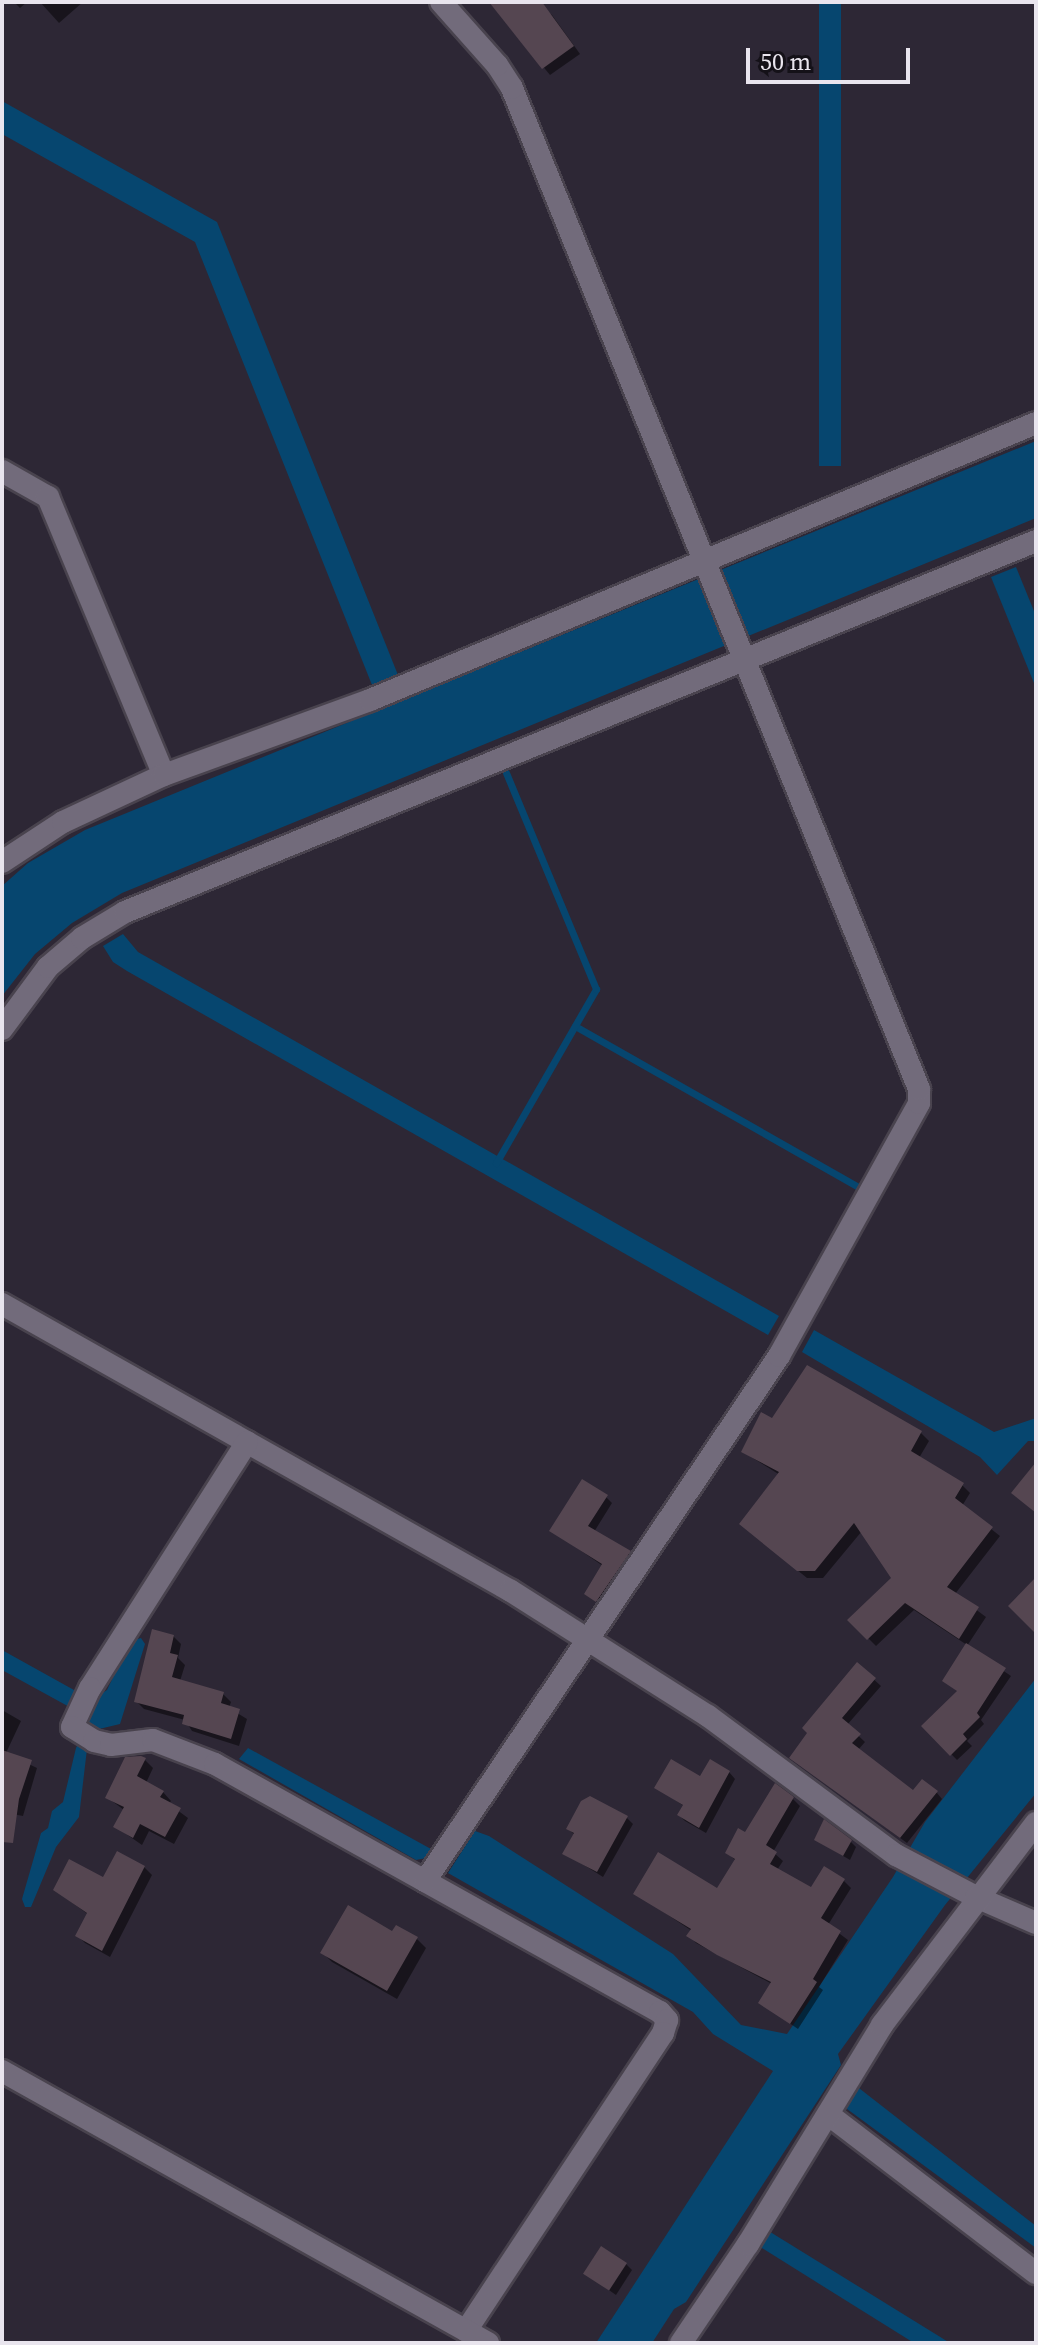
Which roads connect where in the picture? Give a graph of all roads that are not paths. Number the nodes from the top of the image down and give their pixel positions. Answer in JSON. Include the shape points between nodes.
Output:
{"nodes":[{"id":1,"x":441,"y":2,"type":"edge"},
{"id":2,"x":1036,"y":423,"type":"edge"},
{"id":3,"x":2,"y":471,"type":"edge"},
{"id":4,"x":1036,"y":541,"type":"edge"},
{"id":5,"x":706,"y":564,"type":"junction"},
{"id":6,"x":744,"y":655,"type":"junction"},
{"id":7,"x":164,"y":775,"type":"junction"},
{"id":8,"x":2,"y":862,"type":"edge"},
{"id":9,"x":2,"y":1029,"type":"edge"},
{"id":10,"x":2,"y":1304,"type":"edge"},
{"id":11,"x":247,"y":1442,"type":"junction"},
{"id":12,"x":588,"y":1641,"type":"junction"},
{"id":13,"x":1036,"y":1823,"type":"edge"},
{"id":14,"x":425,"y":1881,"type":"junction"},
{"id":15,"x":971,"y":1894,"type":"junction"},
{"id":16,"x":1036,"y":1923,"type":"edge"},
{"id":17,"x":2,"y":2071,"type":"edge"},
{"id":18,"x":829,"y":2115,"type":"junction"},
{"id":19,"x":1036,"y":2273,"type":"edge"},
{"id":20,"x":466,"y":2331,"type":"junction"},
{"id":21,"x":488,"y":2343,"type":"edge"},
{"id":22,"x":681,"y":2343,"type":"edge"}],
"edges":[{"from":1,"to":5,"type":"street","via":[[512,88]]},
{"from":2,"to":5,"type":"street"},
{"from":3,"to":7,"type":"street","via":[[48,497]]},
{"from":4,"to":6,"type":"street"},
{"from":5,"to":6,"type":"street"},
{"from":5,"to":7,"type":"street","via":[[370,700]]},
{"from":6,"to":9,"type":"street","via":[[125,912],[48,967]]},
{"from":6,"to":12,"type":"street","via":[[919,1089],[919,1103],[779,1356]]},
{"from":7,"to":8,"type":"street","via":[[63,822]]},
{"from":10,"to":11,"type":"street"},
{"from":11,"to":12,"type":"street","via":[[511,1591]]},
{"from":11,"to":14,"type":"street","via":[[90,1688],[82,1731],[111,1745],[153,1740],[215,1764]]},
{"from":12,"to":14,"type":"street"},
{"from":12,"to":15,"type":"street","via":[[720,1724],[896,1855]]},
{"from":13,"to":15,"type":"street"},
{"from":14,"to":20,"type":"street","via":[[667,2020]]},
{"from":15,"to":16,"type":"street"},
{"from":15,"to":18,"type":"street","via":[[882,2025]]},
{"from":17,"to":20,"type":"street"},
{"from":18,"to":19,"type":"street"},
{"from":18,"to":22,"type":"street"},
{"from":20,"to":21,"type":"street"}]}
